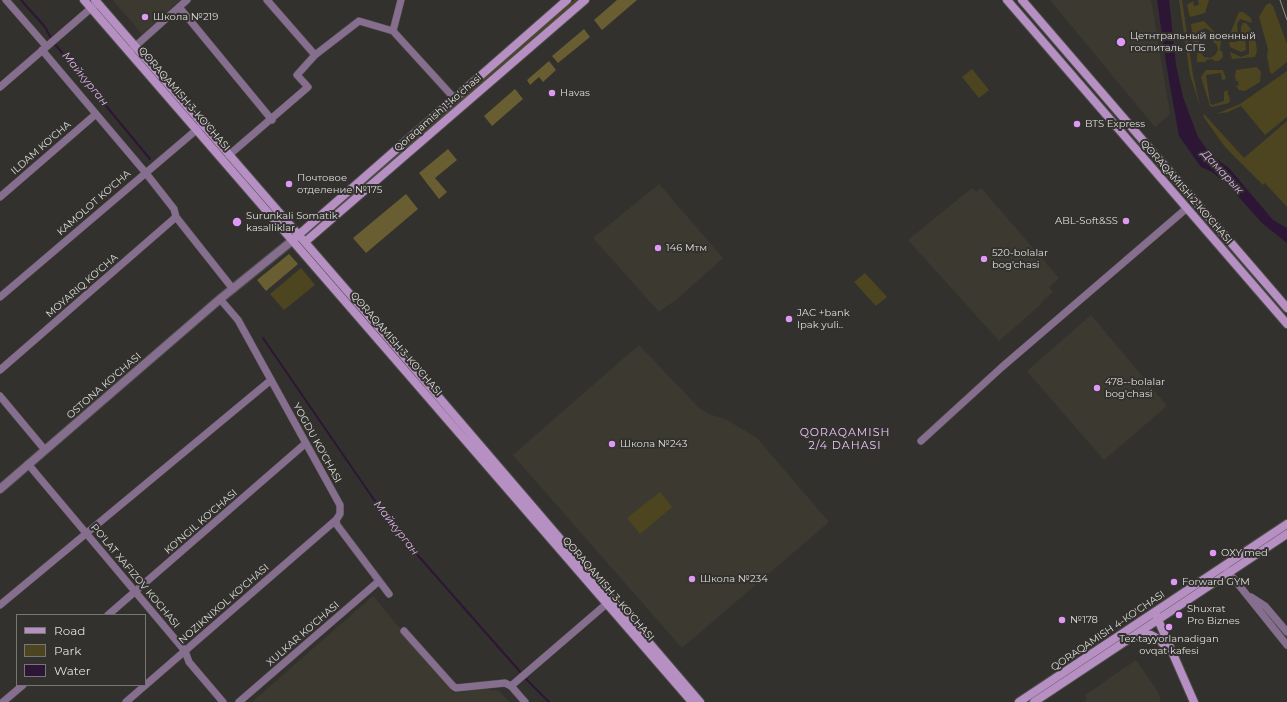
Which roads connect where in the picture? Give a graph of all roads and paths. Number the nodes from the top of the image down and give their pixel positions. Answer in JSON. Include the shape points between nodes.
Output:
{"nodes":[{"id":1,"x":6,"y":0,"type":"edge"},
{"id":2,"x":84,"y":0,"type":"edge"},
{"id":3,"x":187,"y":0,"type":"edge"},
{"id":4,"x":267,"y":0,"type":"edge"},
{"id":5,"x":401,"y":0,"type":"edge"},
{"id":6,"x":567,"y":0,"type":"edge"},
{"id":7,"x":585,"y":0,"type":"edge"},
{"id":8,"x":1007,"y":0,"type":"edge"},
{"id":9,"x":1022,"y":0,"type":"edge"},
{"id":10,"x":95,"y":4,"type":"edge"},
{"id":11,"x":179,"y":7,"type":"junction"},
{"id":12,"x":393,"y":31,"type":"junction"},
{"id":13,"x":44,"y":48,"type":"junction"},
{"id":14,"x":132,"y":49,"type":"junction"},
{"id":15,"x":315,"y":55,"type":"junction"},
{"id":16,"x":0,"y":86,"type":"edge"},
{"id":17,"x":455,"y":99,"type":"junction"},
{"id":18,"x":96,"y":114,"type":"junction"},
{"id":19,"x":272,"y":120,"type":"junction"},
{"id":20,"x":200,"y":127,"type":"junction"},
{"id":21,"x":229,"y":155,"type":"junction"},
{"id":22,"x":147,"y":171,"type":"junction"},
{"id":23,"x":1173,"y":176,"type":"junction"},
{"id":24,"x":1165,"y":183,"type":"junction"},
{"id":25,"x":0,"y":197,"type":"edge"},
{"id":26,"x":1187,"y":208,"type":"junction"},
{"id":27,"x":176,"y":218,"type":"junction"},
{"id":28,"x":296,"y":237,"type":"junction"},
{"id":29,"x":305,"y":242,"type":"junction"},
{"id":30,"x":233,"y":289,"type":"junction"},
{"id":31,"x":0,"y":297,"type":"edge"},
{"id":32,"x":220,"y":299,"type":"junction"},
{"id":33,"x":1287,"y":308,"type":"edge"},
{"id":34,"x":1287,"y":324,"type":"edge"},
{"id":35,"x":0,"y":370,"type":"edge"},
{"id":36,"x":271,"y":380,"type":"junction"},
{"id":37,"x":0,"y":396,"type":"edge"},
{"id":38,"x":921,"y":441,"type":"dead end"},
{"id":39,"x":306,"y":443,"type":"junction"},
{"id":40,"x":45,"y":450,"type":"junction"},
{"id":41,"x":28,"y":464,"type":"junction"},
{"id":42,"x":0,"y":489,"type":"edge"},
{"id":43,"x":336,"y":520,"type":"junction"},
{"id":44,"x":1287,"y":524,"type":"edge"},
{"id":45,"x":87,"y":534,"type":"junction"},
{"id":46,"x":1287,"y":534,"type":"edge"},
{"id":47,"x":1224,"y":566,"type":"junction"},
{"id":48,"x":1229,"y":573,"type":"junction"},
{"id":49,"x":380,"y":581,"type":"junction"},
{"id":50,"x":135,"y":592,"type":"junction"},
{"id":51,"x":388,"y":594,"type":"dead end"},
{"id":52,"x":1247,"y":595,"type":"junction"},
{"id":53,"x":610,"y":601,"type":"junction"},
{"id":54,"x":0,"y":605,"type":"edge"},
{"id":55,"x":109,"y":614,"type":"edge"},
{"id":56,"x":1156,"y":616,"type":"junction"},
{"id":57,"x":404,"y":631,"type":"dead end"},
{"id":58,"x":1287,"y":632,"type":"edge"},
{"id":59,"x":1287,"y":645,"type":"edge"},
{"id":60,"x":1117,"y":646,"type":"junction"},
{"id":61,"x":1105,"y":650,"type":"junction"},
{"id":62,"x":185,"y":651,"type":"junction"},
{"id":63,"x":1177,"y":664,"type":"junction"},
{"id":64,"x":146,"y":685,"type":"edge"},
{"id":65,"x":22,"y":686,"type":"edge"},
{"id":66,"x":145,"y":686,"type":"edge"},
{"id":67,"x":511,"y":686,"type":"junction"},
{"id":68,"x":3,"y":702,"type":"edge"},
{"id":69,"x":126,"y":702,"type":"edge"},
{"id":70,"x":222,"y":702,"type":"edge"},
{"id":71,"x":239,"y":702,"type":"edge"},
{"id":72,"x":525,"y":702,"type":"edge"},
{"id":73,"x":692,"y":702,"type":"edge"},
{"id":74,"x":700,"y":702,"type":"edge"},
{"id":75,"x":1019,"y":702,"type":"edge"},
{"id":76,"x":1034,"y":702,"type":"edge"},
{"id":77,"x":1194,"y":702,"type":"edge"}],
"edges":[{"from":1,"to":13,"type":"street"},
{"from":2,"to":10,"type":"main road","name":"QORAQAMISH 3-KO'CHASI"},
{"from":3,"to":11,"type":"street"},
{"from":4,"to":15,"type":"street"},
{"from":5,"to":12,"type":"street"},
{"from":6,"to":17,"type":"main road","name":"Qoraqamish 1-koʻchasi"},
{"from":7,"to":29,"type":"main road","name":"Qoraqamish 1-koʻchasi"},
{"from":8,"to":24,"type":"main road","name":"QORAQAMISH 2-KO'CHASI"},
{"from":9,"to":23,"type":"main road","name":"QORAQAMISH 2-KO'CHASI"},
{"from":10,"to":13,"type":"street"},
{"from":10,"to":14,"type":"main road","name":"QORAQAMISH 3-KO'CHASI"},
{"from":11,"to":14,"type":"street"},
{"from":11,"to":19,"type":"street"},
{"from":12,"to":15,"type":"street","via":[[359,22]]},
{"from":12,"to":17,"type":"street"},
{"from":13,"to":16,"type":"street"},
{"from":13,"to":18,"type":"street"},
{"from":14,"to":20,"type":"main road","name":"QORAQAMISH 3-KO'CHASI"},
{"from":15,"to":19,"type":"street","via":[[297,74],[308,87]]},
{"from":17,"to":28,"type":"main road","name":"Qoraqamish 1-koʻchasi"},
{"from":18,"to":22,"type":"street"},
{"from":18,"to":25,"type":"street","name":"ILDAM KO'CHA"},
{"from":19,"to":21,"type":"street"},
{"from":20,"to":21,"type":"main road","name":"QORAQAMISH 3-KO'CHASI"},
{"from":20,"to":22,"type":"street","name":"KAMOLOT KO'CHA"},
{"from":20,"to":28,"type":"main road","name":"QORAQAMISH 3-KO'CHASI"},
{"from":21,"to":28,"type":"main road","name":"QORAQAMISH 3-KO'CHASI"},
{"from":22,"to":27,"type":"street","via":[[174,209]]},
{"from":22,"to":31,"type":"street","name":"KAMOLOT KO'CHA"},
{"from":23,"to":24,"type":"main road"},
{"from":23,"to":33,"type":"main road","name":"QORAQAMISH 2-KO'CHASI"},
{"from":24,"to":26,"type":"main road","name":"QORAQAMISH 2-KO'CHASI"},
{"from":26,"to":34,"type":"main road","name":"QORAQAMISH 2-KO'CHASI"},
{"from":26,"to":38,"type":"street","via":[[1007,363]]},
{"from":27,"to":30,"type":"street"},
{"from":27,"to":35,"type":"street","name":"MOYARIQ KO'CHA"},
{"from":28,"to":29,"type":"main road","name":"QORAQAMISH 3-KO'CHASI"},
{"from":28,"to":30,"type":"street","name":"OSTONA KO'CHASI"},
{"from":28,"to":53,"type":"main road","name":"QORAQAMISH 3-KO'CHASI"},
{"from":29,"to":53,"type":"main road","name":"QORAQAMISH 3-KO'CHASI"},
{"from":30,"to":32,"type":"street","name":"OSTONA KO'CHASI"},
{"from":32,"to":36,"type":"street","name":"YOGDU KO'CHASI","via":[[238,320]]},
{"from":32,"to":40,"type":"street","name":"OSTONA KO'CHASI"},
{"from":36,"to":39,"type":"street","name":"YOGDU KO'CHASI"},
{"from":36,"to":45,"type":"street"},
{"from":37,"to":40,"type":"street"},
{"from":39,"to":43,"type":"street","name":"YOGDU KO'CHASI","via":[[340,505],[340,514]]},
{"from":39,"to":50,"type":"street","name":"KO'NGIL KO'CHASI"},
{"from":40,"to":41,"type":"street","name":"OSTONA KO'CHASI"},
{"from":41,"to":42,"type":"street","name":"OSTONA KO'CHASI"},
{"from":41,"to":45,"type":"street","name":"PO'LAT XAFIZOV KOCHASI"},
{"from":43,"to":49,"type":"street"},
{"from":43,"to":62,"type":"street","name":"NOZIKNIXOL KO'CHASI"},
{"from":44,"to":47,"type":"main road","name":"QORAQAMISH 4-KO'CHASI"},
{"from":45,"to":50,"type":"street","name":"PO'LAT XAFIZOV KOCHASI"},
{"from":45,"to":54,"type":"street"},
{"from":46,"to":48,"type":"main road","name":"QORAQAMISH 4-KO'CHASI"},
{"from":47,"to":48,"type":"street"},
{"from":47,"to":56,"type":"main road","name":"QORAQAMISH 4-KO'CHASI"},
{"from":48,"to":52,"type":"street"},
{"from":48,"to":56,"type":"main road","name":"QORAQAMISH 4-KO'CHASI"},
{"from":49,"to":51,"type":"street"},
{"from":49,"to":71,"type":"street","name":"XULKAR KO'CHASI"},
{"from":50,"to":55,"type":"street","name":"KO'NGIL KO'CHASI"},
{"from":50,"to":62,"type":"street","name":"PO'LAT XAFIZOV KOCHASI"},
{"from":52,"to":58,"type":"street","via":[[1265,606]]},
{"from":52,"to":59,"type":"street"},
{"from":53,"to":67,"type":"street"},
{"from":53,"to":73,"type":"main road","name":"QORAQAMISH 3-KO'CHASI"},
{"from":53,"to":74,"type":"main road","name":"QORAQAMISH 3-KO'CHASI"},
{"from":56,"to":60,"type":"main road","name":"QORAQAMISH 4-KO'CHASI"},
{"from":56,"to":61,"type":"main road","name":"QORAQAMISH 4-KO'CHASI"},
{"from":56,"to":63,"type":"main road"},
{"from":57,"to":67,"type":"street","via":[[456,688],[504,683]]},
{"from":60,"to":61,"type":"main road","name":"QORAQAMISH 4-KO'CHASI"},
{"from":60,"to":63,"type":"main road","via":[[1127,644],[1143,634],[1151,635],[1160,640]]},
{"from":61,"to":75,"type":"main road","name":"QORAQAMISH 4-KO'CHASI"},
{"from":61,"to":76,"type":"main road","name":"QORAQAMISH 4-KO'CHASI"},
{"from":62,"to":64,"type":"street","name":"NOZIKNIXOL KO'CHASI"},
{"from":62,"to":70,"type":"street","name":"PO'LAT XAFIZOV KOCHASI","via":[[189,662]]},
{"from":63,"to":77,"type":"main road"},
{"from":65,"to":68,"type":"street"},
{"from":66,"to":69,"type":"street","name":"NOZIKNIXOL KO'CHASI"},
{"from":67,"to":72,"type":"street"}]}
